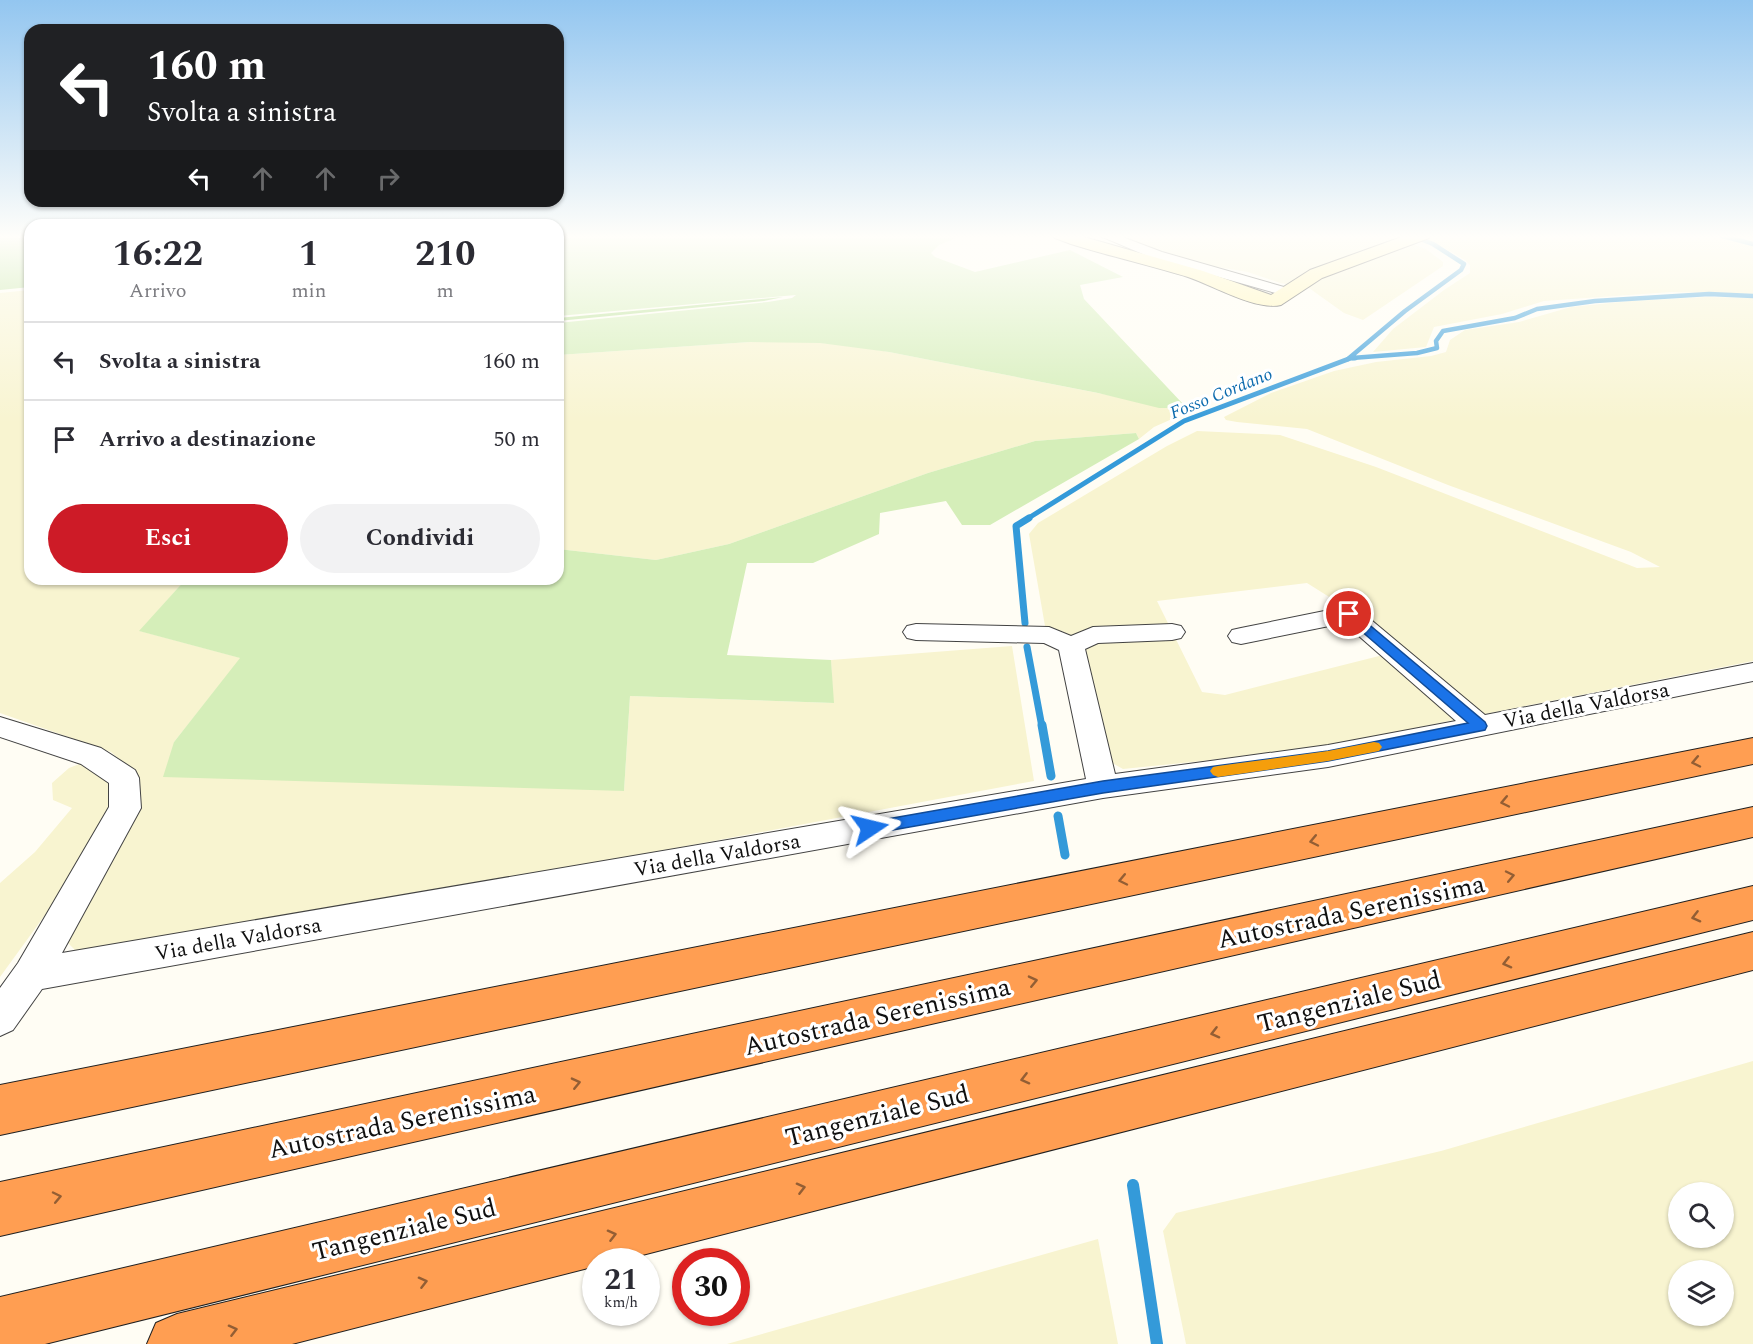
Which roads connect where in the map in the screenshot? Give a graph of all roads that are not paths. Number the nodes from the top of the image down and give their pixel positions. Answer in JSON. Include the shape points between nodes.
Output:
{"nodes":[{"id":1,"x":1258,"y":298,"type":"edge"},
{"id":2,"x":1281,"y":298,"type":"edge"},
{"id":3,"x":916,"y":632,"type":"dead end"},
{"id":4,"x":1172,"y":632,"type":"dead end"},
{"id":5,"x":1241,"y":636,"type":"dead end"},
{"id":6,"x":1071,"y":646,"type":"junction"},
{"id":7,"x":1753,"y":672,"type":"edge"},
{"id":8,"x":1480,"y":726,"type":"junction"},
{"id":9,"x":0,"y":727,"type":"edge"},
{"id":10,"x":1753,"y":751,"type":"edge"},
{"id":11,"x":1103,"y":787,"type":"junction"},
{"id":12,"x":1753,"y":822,"type":"edge"},
{"id":13,"x":1753,"y":903,"type":"edge"},
{"id":14,"x":1753,"y":951,"type":"edge"},
{"id":15,"x":31,"y":975,"type":"junction"},
{"id":16,"x":0,"y":1018,"type":"edge"},
{"id":17,"x":0,"y":1110,"type":"edge"},
{"id":18,"x":0,"y":1209,"type":"edge"},
{"id":19,"x":0,"y":1326,"type":"edge"},
{"id":20,"x":177,"y":1344,"type":"edge"}],
"edges":[{"from":1,"to":2,"type":"street","via":[[1274,301]]},
{"from":3,"to":6,"type":"street","via":[[1049,635]]},
{"from":4,"to":6,"type":"street","via":[[1093,635]]},
{"from":5,"to":8,"type":"street","via":[[1349,614]]},
{"from":6,"to":11,"type":"street"},
{"from":7,"to":8,"type":"street","name":"Via della Valdorsa"},
{"from":8,"to":11,"type":"street","name":"Via della Valdorsa","via":[[1328,756]]},
{"from":9,"to":15,"type":"street","via":[[91,756],[124,778],[124,808]]},
{"from":10,"to":17,"type":"highway","one_way":true},
{"from":11,"to":15,"type":"street","name":"Via della Valdorsa"},
{"from":18,"to":12,"type":"highway","name":"Autostrada Serenissima","one_way":true},
{"from":13,"to":19,"type":"highway","name":"Tangenziale Sud","one_way":true},
{"from":20,"to":14,"type":"highway","one_way":true},
{"from":15,"to":16,"type":"street"}]}
